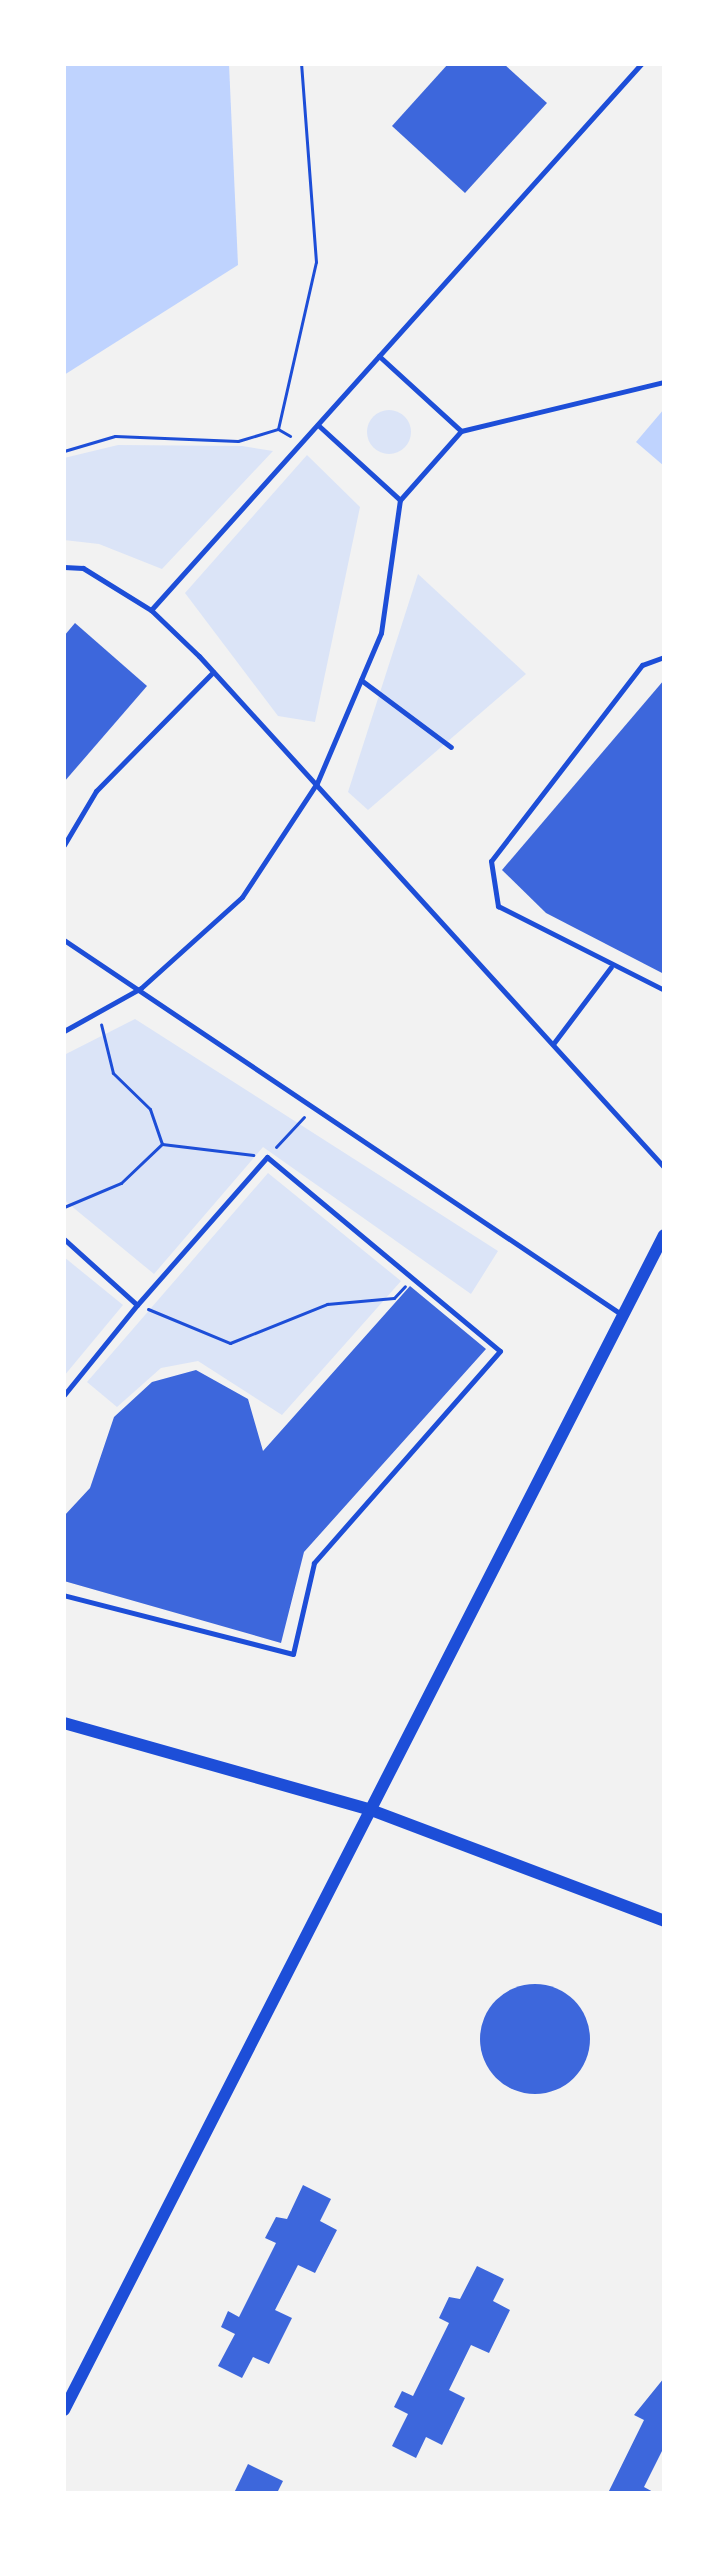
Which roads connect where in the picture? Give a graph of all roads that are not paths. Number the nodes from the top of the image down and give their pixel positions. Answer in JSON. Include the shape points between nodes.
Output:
{"nodes":[{"id":1,"x":641,"y":64,"type":"edge"},
{"id":2,"x":379,"y":356,"type":"junction"},
{"id":3,"x":664,"y":382,"type":"edge"},
{"id":4,"x":318,"y":425,"type":"junction"},
{"id":5,"x":461,"y":431,"type":"junction"},
{"id":6,"x":400,"y":500,"type":"junction"},
{"id":7,"x":64,"y":567,"type":"edge"},
{"id":8,"x":151,"y":610,"type":"junction"},
{"id":9,"x":664,"y":657,"type":"edge"},
{"id":10,"x":213,"y":672,"type":"junction"},
{"id":11,"x":361,"y":680,"type":"junction"},
{"id":12,"x":451,"y":747,"type":"dead end"},
{"id":13,"x":317,"y":783,"type":"junction"},
{"id":14,"x":64,"y":845,"type":"edge"},
{"id":15,"x":64,"y":940,"type":"edge"},
{"id":16,"x":611,"y":967,"type":"junction"},
{"id":17,"x":141,"y":988,"type":"junction"},
{"id":18,"x":664,"y":990,"type":"edge"},
{"id":19,"x":64,"y":1031,"type":"edge"},
{"id":20,"x":553,"y":1044,"type":"junction"},
{"id":21,"x":664,"y":1167,"type":"edge"},
{"id":22,"x":664,"y":1235,"type":"edge"},
{"id":23,"x":64,"y":1239,"type":"edge"},
{"id":24,"x":137,"y":1305,"type":"junction"},
{"id":25,"x":622,"y":1315,"type":"junction"},
{"id":26,"x":64,"y":1395,"type":"edge"},
{"id":27,"x":64,"y":1595,"type":"edge"},
{"id":28,"x":64,"y":1723,"type":"edge"},
{"id":29,"x":371,"y":1810,"type":"junction"},
{"id":30,"x":664,"y":1921,"type":"edge"},
{"id":31,"x":64,"y":2410,"type":"edge"}],
"edges":[{"from":1,"to":2,"type":"lane"},
{"from":2,"to":4,"type":"lane"},
{"from":2,"to":5,"type":"lane"},
{"from":3,"to":5,"type":"lane"},
{"from":4,"to":6,"type":"lane"},
{"from":4,"to":8,"type":"lane"},
{"from":5,"to":6,"type":"lane"},
{"from":6,"to":11,"type":"lane","via":[[381,633]]},
{"from":7,"to":8,"type":"lane","via":[[83,568]]},
{"from":8,"to":10,"type":"lane"},
{"from":9,"to":16,"type":"lane","via":[[642,665],[491,861],[498,906]]},
{"from":10,"to":13,"type":"lane"},
{"from":10,"to":14,"type":"lane","via":[[96,791]]},
{"from":11,"to":12,"type":"lane"},
{"from":11,"to":13,"type":"lane"},
{"from":13,"to":17,"type":"lane","via":[[242,897]]},
{"from":13,"to":20,"type":"lane"},
{"from":15,"to":17,"type":"lane"},
{"from":16,"to":18,"type":"lane"},
{"from":16,"to":20,"type":"lane"},
{"from":17,"to":19,"type":"lane"},
{"from":17,"to":25,"type":"lane"},
{"from":20,"to":21,"type":"lane"},
{"from":22,"to":25,"type":"street"},
{"from":23,"to":24,"type":"lane"},
{"from":24,"to":26,"type":"lane"},
{"from":24,"to":27,"type":"lane","via":[[267,1157],[500,1351],[314,1563],[293,1654]]},
{"from":25,"to":29,"type":"street"},
{"from":28,"to":29,"type":"street"},
{"from":29,"to":30,"type":"street"},
{"from":29,"to":31,"type":"street"}]}
